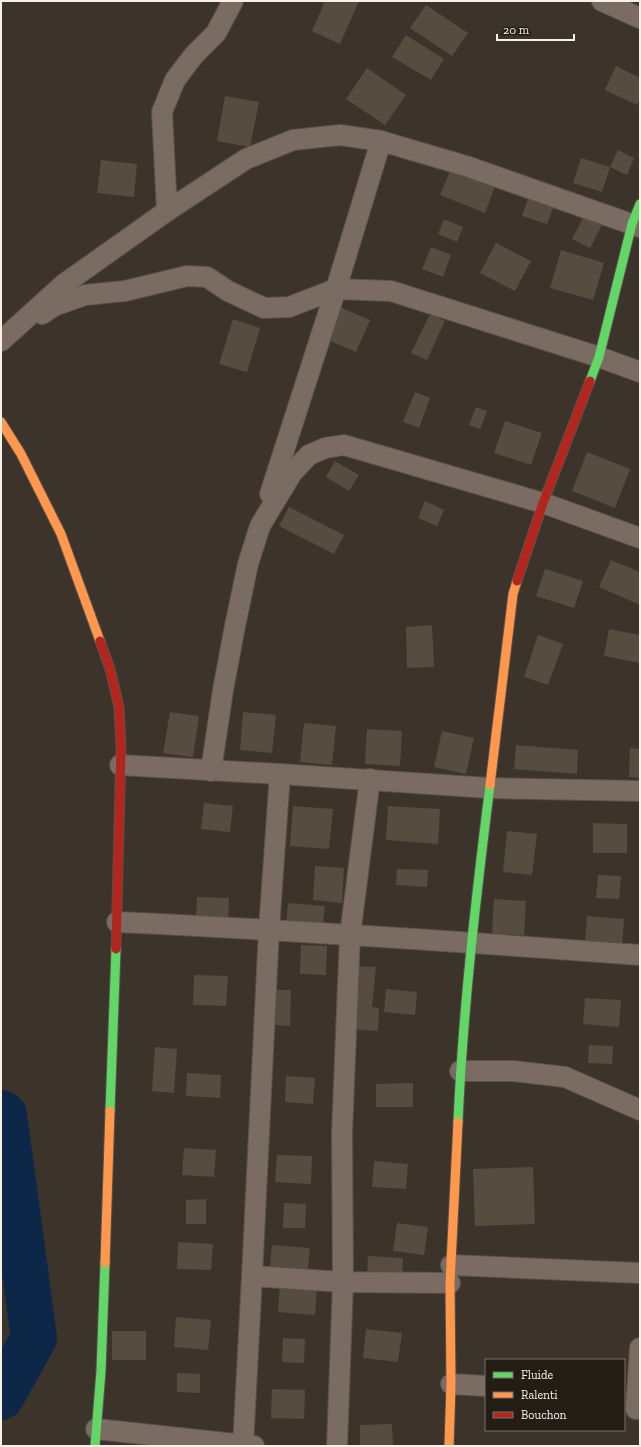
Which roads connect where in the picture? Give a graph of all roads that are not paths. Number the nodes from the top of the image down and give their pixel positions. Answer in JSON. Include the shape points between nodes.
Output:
{"nodes":[{"id":1,"x":233,"y":1,"type":"edge"},
{"id":2,"x":602,"y":1,"type":"edge"},
{"id":3,"x":640,"y":18,"type":"edge"},
{"id":4,"x":380,"y":142,"type":"junction"},
{"id":5,"x":640,"y":204,"type":"edge"},
{"id":6,"x":167,"y":211,"type":"junction"},
{"id":7,"x":636,"y":226,"type":"edge"},
{"id":8,"x":336,"y":289,"type":"junction"},
{"id":9,"x":1,"y":341,"type":"edge"},
{"id":10,"x":599,"y":357,"type":"junction"},
{"id":11,"x":640,"y":372,"type":"edge"},
{"id":12,"x":1,"y":422,"type":"edge"},
{"id":13,"x":543,"y":503,"type":"junction"},
{"id":14,"x":260,"y":526,"type":"junction"},
{"id":15,"x":640,"y":538,"type":"edge"},
{"id":16,"x":120,"y":765,"type":"junction"},
{"id":17,"x":211,"y":771,"type":"junction"},
{"id":18,"x":280,"y":774,"type":"junction"},
{"id":19,"x":370,"y":779,"type":"junction"},
{"id":20,"x":489,"y":788,"type":"junction"},
{"id":21,"x":640,"y":791,"type":"edge"},
{"id":22,"x":116,"y":922,"type":"junction"},
{"id":23,"x":269,"y":929,"type":"junction"},
{"id":24,"x":350,"y":935,"type":"junction"},
{"id":25,"x":471,"y":942,"type":"junction"},
{"id":26,"x":640,"y":955,"type":"edge"},
{"id":27,"x":460,"y":1071,"type":"junction"},
{"id":28,"x":640,"y":1110,"type":"edge"},
{"id":29,"x":640,"y":1273,"type":"edge"},
{"id":30,"x":451,"y":1274,"type":"junction"},
{"id":31,"x":252,"y":1276,"type":"junction"},
{"id":32,"x":343,"y":1282,"type":"junction"},
{"id":33,"x":640,"y":1348,"type":"edge"},
{"id":34,"x":451,"y":1384,"type":"junction"},
{"id":35,"x":485,"y":1386,"type":"edge"},
{"id":36,"x":633,"y":1409,"type":"edge"},
{"id":37,"x":95,"y":1438,"type":"edge"},
{"id":38,"x":246,"y":1445,"type":"edge"},
{"id":39,"x":336,"y":1446,"type":"edge"},
{"id":40,"x":449,"y":1446,"type":"edge"}],
"edges":[{"from":1,"to":6,"type":"street","via":[[216,33],[194,55],[175,80],[162,112]]},
{"from":2,"to":3,"type":"street"},
{"from":4,"to":6,"type":"street","via":[[340,135],[293,140],[246,159]]},
{"from":4,"to":7,"type":"street","via":[[466,166]]},
{"from":4,"to":8,"type":"street"},
{"from":5,"to":7,"type":"street"},
{"from":6,"to":9,"type":"street","via":[[64,284]]},
{"from":7,"to":10,"type":"street"},
{"from":8,"to":9,"type":"street","via":[[289,307],[264,308],[228,292],[207,277],[186,276],[125,291],[85,295],[54,306]]},
{"from":8,"to":10,"type":"street","via":[[391,292]]},
{"from":8,"to":14,"type":"street"},
{"from":10,"to":11,"type":"street"},
{"from":10,"to":13,"type":"street"},
{"from":12,"to":16,"type":"street","via":[[21,454],[61,534],[110,669],[119,707]]},
{"from":13,"to":14,"type":"street","via":[[344,445],[325,448],[308,455],[292,473]]},
{"from":13,"to":15,"type":"street"},
{"from":13,"to":20,"type":"street","via":[[513,594]]},
{"from":14,"to":17,"type":"street","via":[[248,564],[235,626]]},
{"from":16,"to":17,"type":"street"},
{"from":16,"to":22,"type":"street"},
{"from":17,"to":18,"type":"street"},
{"from":18,"to":19,"type":"street"},
{"from":18,"to":23,"type":"street"},
{"from":19,"to":20,"type":"street"},
{"from":19,"to":24,"type":"street"},
{"from":20,"to":21,"type":"street"},
{"from":20,"to":25,"type":"street"},
{"from":22,"to":23,"type":"street"},
{"from":22,"to":37,"type":"street","via":[[101,1371]]},
{"from":23,"to":24,"type":"street"},
{"from":23,"to":31,"type":"street"},
{"from":24,"to":25,"type":"street"},
{"from":24,"to":32,"type":"street","via":[[342,1133]]},
{"from":25,"to":26,"type":"street"},
{"from":25,"to":27,"type":"street"},
{"from":27,"to":28,"type":"street","via":[[513,1071],[565,1077]]},
{"from":27,"to":30,"type":"street"},
{"from":29,"to":30,"type":"street"},
{"from":30,"to":32,"type":"street"},
{"from":30,"to":34,"type":"street"},
{"from":31,"to":32,"type":"street"},
{"from":31,"to":38,"type":"street"},
{"from":32,"to":39,"type":"street"},
{"from":33,"to":36,"type":"street"},
{"from":34,"to":35,"type":"street"},
{"from":34,"to":40,"type":"street"},
{"from":37,"to":38,"type":"street"}]}
